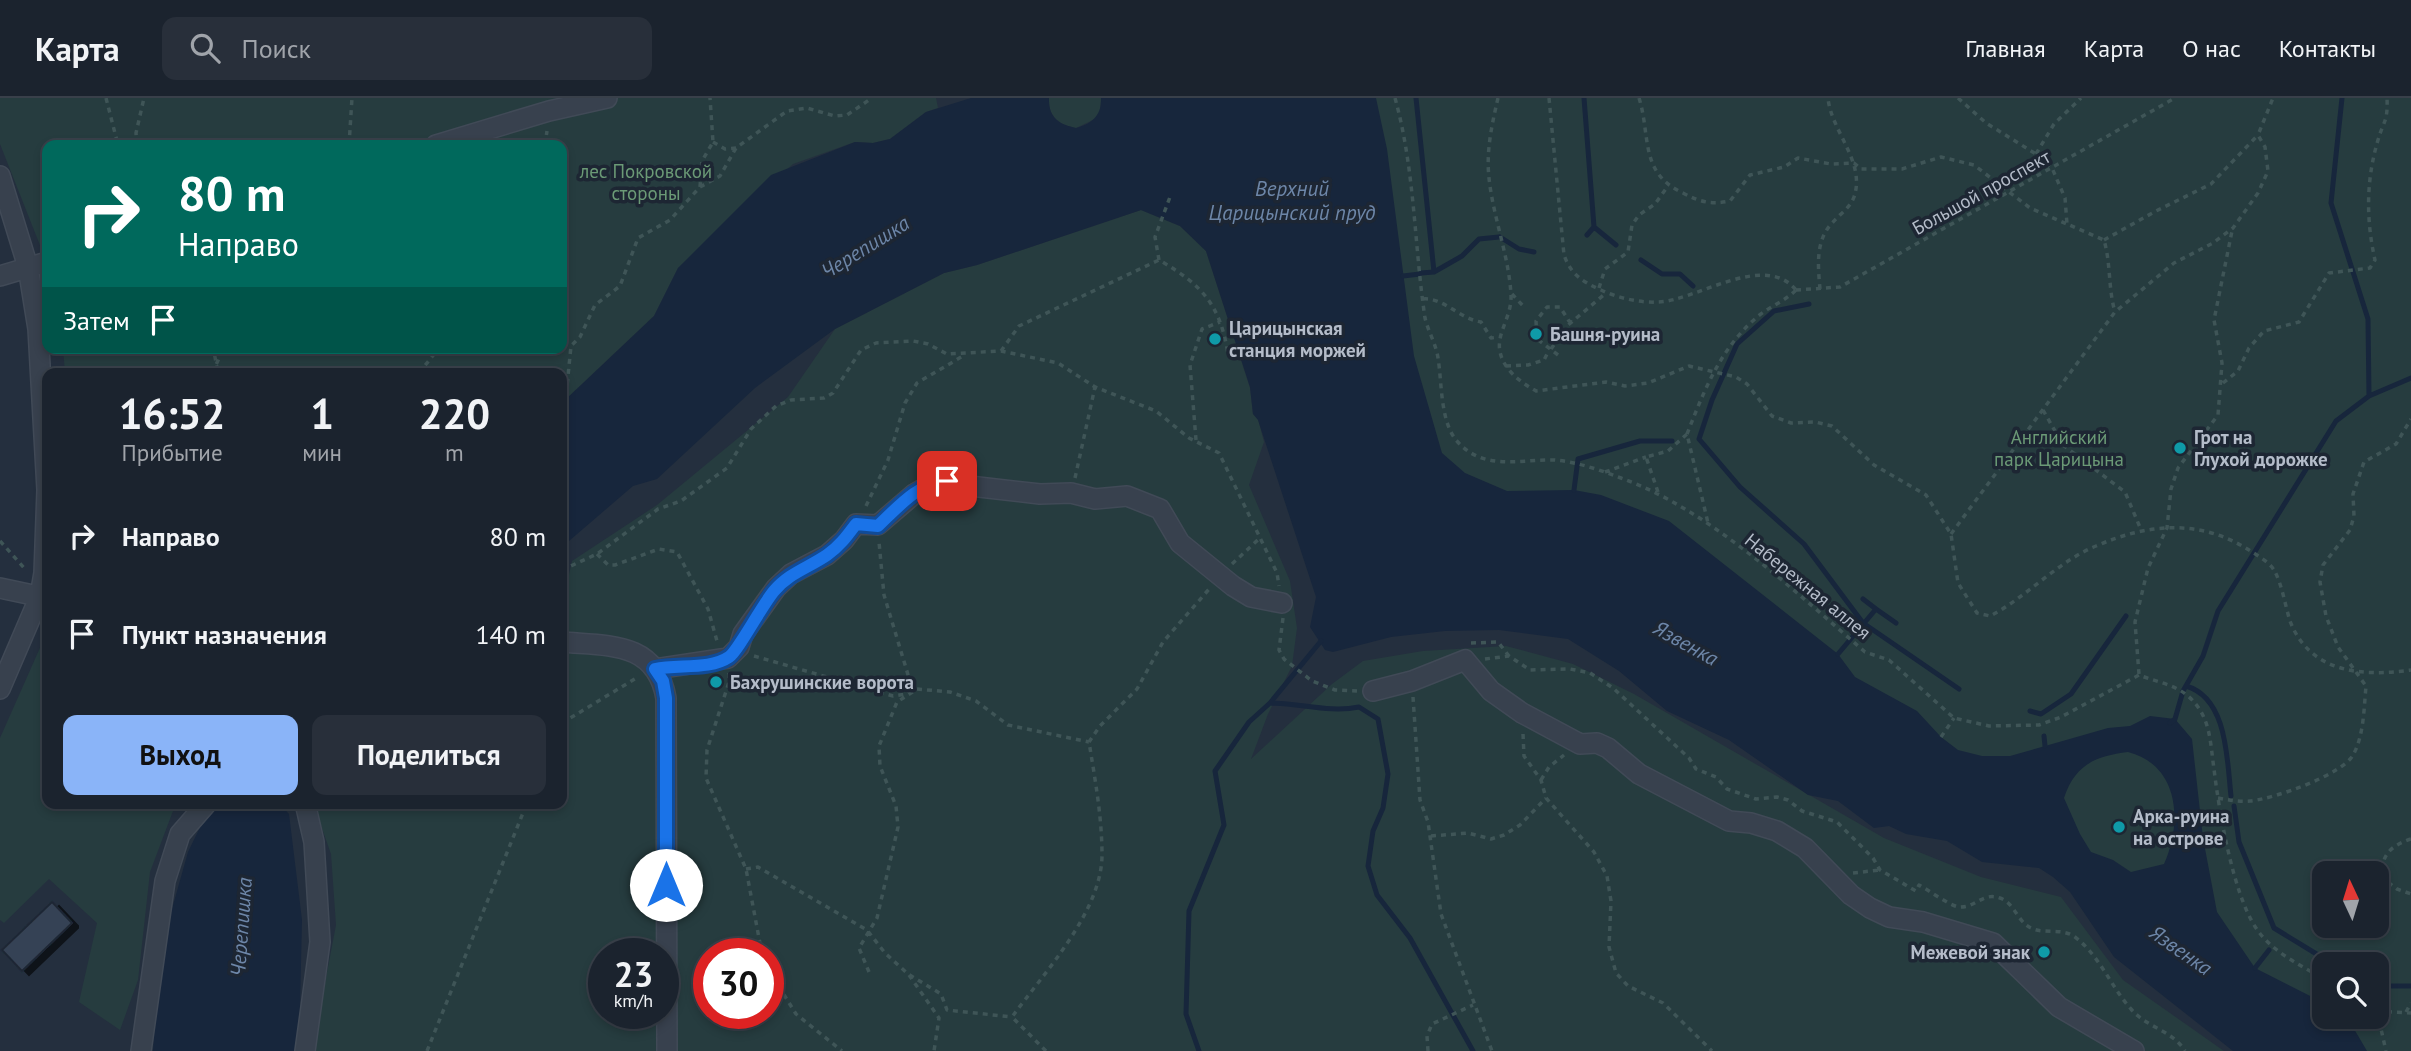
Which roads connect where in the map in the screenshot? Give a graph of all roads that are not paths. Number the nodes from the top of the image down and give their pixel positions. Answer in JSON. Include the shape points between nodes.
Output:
{"nodes":[{"id":1,"x":607,"y":98,"type":"edge"},
{"id":2,"x":453,"y":140,"type":"edge"},
{"id":3,"x":0,"y":176,"type":"edge"},
{"id":4,"x":42,"y":263,"type":"edge"},
{"id":5,"x":28,"y":267,"type":"junction"},
{"id":6,"x":0,"y":276,"type":"edge"},
{"id":7,"x":42,"y":383,"type":"edge"},
{"id":8,"x":0,"y":588,"type":"edge"},
{"id":9,"x":42,"y":597,"type":"edge"},
{"id":10,"x":42,"y":601,"type":"edge"},
{"id":11,"x":1282,"y":603,"type":"road end"},
{"id":12,"x":567,"y":643,"type":"edge"},
{"id":13,"x":651,"y":670,"type":"junction"},
{"id":14,"x":0,"y":689,"type":"edge"},
{"id":15,"x":1373,"y":691,"type":"road end"},
{"id":16,"x":202,"y":809,"type":"edge"},
{"id":17,"x":306,"y":809,"type":"edge"},
{"id":18,"x":141,"y":1051,"type":"edge"},
{"id":19,"x":305,"y":1051,"type":"edge"},
{"id":20,"x":667,"y":1051,"type":"edge"},
{"id":21,"x":2134,"y":1051,"type":"edge"}],
"edges":[{"from":1,"to":2,"type":"street"},
{"from":3,"to":5,"type":"street"},
{"from":4,"to":5,"type":"street"},
{"from":5,"to":6,"type":"street"},
{"from":5,"to":7,"type":"street"},
{"from":8,"to":9,"type":"street"},
{"from":10,"to":14,"type":"street"},
{"from":11,"to":13,"type":"street","via":[[1251,597],[1233,586],[1180,543],[1160,509],[1127,496],[1095,499],[935,482],[878,526],[856,524],[827,555],[791,574],[776,588],[728,658]]},
{"from":12,"to":13,"type":"street","via":[[633,650]]},
{"from":13,"to":20,"type":"street","via":[[663,681],[666,698]]},
{"from":15,"to":21,"type":"street","via":[[1465,660],[1490,691],[1522,713],[1580,744],[1608,748],[1639,774],[1729,821],[1777,831],[1804,848],[1851,895],[1889,917],[1993,943],[2059,1007]]},
{"from":16,"to":18,"type":"street","via":[[180,834],[165,881]]},
{"from":17,"to":19,"type":"street","via":[[314,842],[320,942]]}]}
